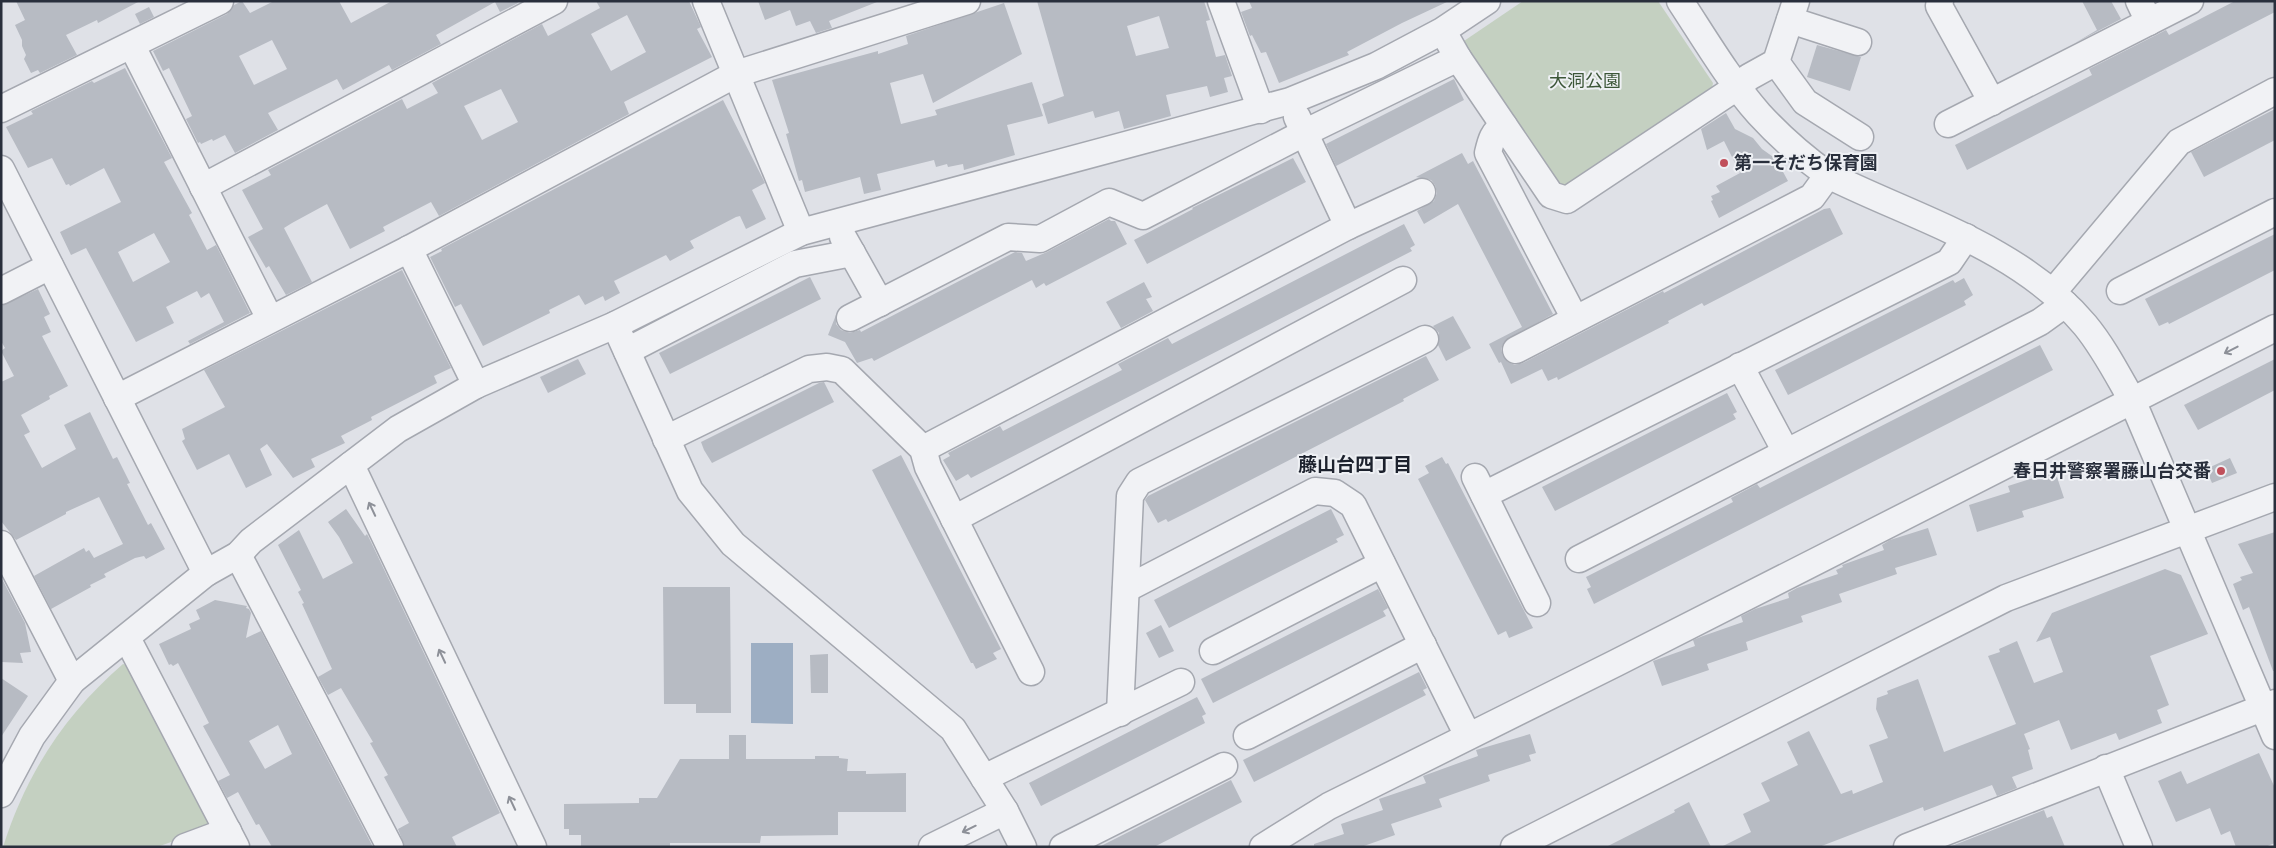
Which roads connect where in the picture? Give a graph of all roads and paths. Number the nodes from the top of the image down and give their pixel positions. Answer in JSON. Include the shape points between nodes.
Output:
{"nodes":[{"id":1,"x":220,"y":1,"type":"edge"},
{"id":2,"x":554,"y":1,"type":"edge"},
{"id":3,"x":706,"y":1,"type":"edge"},
{"id":4,"x":967,"y":1,"type":"edge"},
{"id":5,"x":1221,"y":1,"type":"edge"},
{"id":6,"x":1487,"y":1,"type":"edge"},
{"id":7,"x":1680,"y":1,"type":"edge"},
{"id":8,"x":1940,"y":1,"type":"edge"},
{"id":9,"x":2190,"y":1,"type":"edge"},
{"id":10,"x":1793,"y":10,"type":"edge"},
{"id":11,"x":2144,"y":12,"type":"edge"},
{"id":12,"x":1442,"y":31,"type":"junction"},
{"id":13,"x":1858,"y":42,"type":"dead end"},
{"id":14,"x":132,"y":46,"type":"junction"},
{"id":15,"x":1458,"y":58,"type":"junction"},
{"id":16,"x":1776,"y":62,"type":"junction"},
{"id":17,"x":736,"y":74,"type":"junction"},
{"id":18,"x":1737,"y":87,"type":"junction"},
{"id":19,"x":2275,"y":91,"type":"edge"},
{"id":20,"x":1290,"y":100,"type":"junction"},
{"id":21,"x":1992,"y":102,"type":"junction"},
{"id":22,"x":1,"y":109,"type":"edge"},
{"id":23,"x":1261,"y":110,"type":"junction"},
{"id":24,"x":1948,"y":124,"type":"dead end"},
{"id":25,"x":1504,"y":126,"type":"junction"},
{"id":26,"x":1304,"y":133,"type":"junction"},
{"id":27,"x":1860,"y":137,"type":"dead end"},
{"id":28,"x":1,"y":169,"type":"edge"},
{"id":29,"x":1828,"y":175,"type":"junction"},
{"id":30,"x":203,"y":187,"type":"junction"},
{"id":31,"x":1422,"y":192,"type":"dead end"},
{"id":32,"x":2275,"y":212,"type":"edge"},
{"id":33,"x":835,"y":224,"type":"junction"},
{"id":34,"x":1348,"y":226,"type":"junction"},
{"id":35,"x":801,"y":232,"type":"junction"},
{"id":36,"x":1966,"y":237,"type":"junction"},
{"id":37,"x":409,"y":249,"type":"junction"},
{"id":38,"x":852,"y":253,"type":"junction"},
{"id":39,"x":50,"y":266,"type":"junction"},
{"id":40,"x":1403,"y":280,"type":"dead end"},
{"id":41,"x":1,"y":291,"type":"edge"},
{"id":42,"x":2120,"y":291,"type":"dead end"},
{"id":43,"x":2059,"y":298,"type":"junction"},
{"id":44,"x":880,"y":302,"type":"junction"},
{"id":45,"x":850,"y":318,"type":"dead end"},
{"id":46,"x":270,"y":319,"type":"junction"},
{"id":47,"x":1575,"y":319,"type":"junction"},
{"id":48,"x":615,"y":324,"type":"junction"},
{"id":49,"x":2275,"y":328,"type":"edge"},
{"id":50,"x":1424,"y":339,"type":"dead end"},
{"id":51,"x":1516,"y":350,"type":"dead end"},
{"id":52,"x":627,"y":351,"type":"junction"},
{"id":53,"x":1740,"y":366,"type":"junction"},
{"id":54,"x":476,"y":385,"type":"junction"},
{"id":55,"x":117,"y":398,"type":"junction"},
{"id":56,"x":2132,"y":400,"type":"junction"},
{"id":57,"x":666,"y":439,"type":"junction"},
{"id":58,"x":923,"y":450,"type":"junction"},
{"id":59,"x":1786,"y":452,"type":"junction"},
{"id":60,"x":351,"y":465,"type":"junction"},
{"id":61,"x":2275,"y":497,"type":"edge"},
{"id":62,"x":954,"y":519,"type":"junction"},
{"id":63,"x":2185,"y":529,"type":"junction"},
{"id":64,"x":1,"y":544,"type":"edge"},
{"id":65,"x":238,"y":555,"type":"junction"},
{"id":66,"x":1579,"y":559,"type":"dead end"},
{"id":67,"x":1382,"y":564,"type":"junction"},
{"id":68,"x":206,"y":574,"type":"junction"},
{"id":69,"x":1126,"y":589,"type":"junction"},
{"id":70,"x":1537,"y":603,"type":"dead end"},
{"id":71,"x":127,"y":638,"type":"junction"},
{"id":72,"x":1423,"y":645,"type":"junction"},
{"id":73,"x":1213,"y":651,"type":"dead end"},
{"id":74,"x":1031,"y":672,"type":"dead end"},
{"id":75,"x":72,"y":681,"type":"junction"},
{"id":76,"x":1181,"y":682,"type":"dead end"},
{"id":77,"x":2269,"y":706,"type":"edge"},
{"id":78,"x":1120,"y":714,"type":"junction"},
{"id":79,"x":1247,"y":736,"type":"dead end"},
{"id":80,"x":1468,"y":736,"type":"junction"},
{"id":81,"x":2275,"y":736,"type":"edge"},
{"id":82,"x":1224,"y":766,"type":"dead end"},
{"id":83,"x":2106,"y":768,"type":"junction"},
{"id":84,"x":984,"y":778,"type":"junction"},
{"id":85,"x":1,"y":794,"type":"edge"},
{"id":86,"x":1005,"y":812,"type":"junction"},
{"id":87,"x":232,"y":839,"type":"edge"},
{"id":88,"x":1540,"y":841,"type":"edge"},
{"id":89,"x":530,"y":846,"type":"edge"},
{"id":90,"x":185,"y":847,"type":"edge"},
{"id":91,"x":390,"y":847,"type":"edge"},
{"id":92,"x":932,"y":847,"type":"edge"},
{"id":93,"x":1023,"y":847,"type":"edge"},
{"id":94,"x":1063,"y":847,"type":"edge"},
{"id":95,"x":1263,"y":847,"type":"edge"},
{"id":96,"x":1514,"y":847,"type":"edge"},
{"id":97,"x":1907,"y":847,"type":"edge"},
{"id":98,"x":2139,"y":847,"type":"edge"}],
"edges":[{"from":1,"to":14,"type":"street"},
{"from":2,"to":30,"type":"street"},
{"from":3,"to":17,"type":"street"},
{"from":4,"to":17,"type":"street"},
{"from":5,"to":23,"type":"street"},
{"from":6,"to":12,"type":"street"},
{"from":7,"to":18,"type":"street"},
{"from":8,"to":21,"type":"street","via":[[1943,14]]},
{"from":9,"to":11,"type":"street"},
{"from":10,"to":13,"type":"street"},
{"from":10,"to":16,"type":"street"},
{"from":11,"to":21,"type":"street"},
{"from":12,"to":15,"type":"street"},
{"from":12,"to":20,"type":"street","via":[[1376,66]]},
{"from":14,"to":22,"type":"street"},
{"from":14,"to":30,"type":"street"},
{"from":15,"to":25,"type":"street"},
{"from":15,"to":26,"type":"street"},
{"from":16,"to":18,"type":"street","via":[[1749,76]]},
{"from":16,"to":27,"type":"street","via":[[1805,102]]},
{"from":17,"to":35,"type":"street"},
{"from":17,"to":37,"type":"street"},
{"from":18,"to":25,"type":"street","via":[[1567,200],[1551,195]]},
{"from":18,"to":29,"type":"street","via":[[1783,139]]},
{"from":19,"to":43,"type":"street","via":[[2179,142]]},
{"from":20,"to":23,"type":"street"},
{"from":20,"to":26,"type":"street"},
{"from":21,"to":24,"type":"street"},
{"from":23,"to":33,"type":"street"},
{"from":25,"to":47,"type":"street","via":[[1491,138],[1488,153]]},
{"from":26,"to":34,"type":"street"},
{"from":26,"to":44,"type":"street","via":[[1143,216],[1109,202],[1040,239],[1008,237]]},
{"from":28,"to":39,"type":"street"},
{"from":29,"to":36,"type":"street"},
{"from":29,"to":47,"type":"street","via":[[1812,198]]},
{"from":30,"to":46,"type":"street"},
{"from":31,"to":34,"type":"street"},
{"from":32,"to":42,"type":"street"},
{"from":33,"to":35,"type":"street"},
{"from":33,"to":38,"type":"street"},
{"from":34,"to":58,"type":"street"},
{"from":35,"to":48,"type":"street"},
{"from":36,"to":43,"type":"street","via":[[2004,257]]},
{"from":36,"to":53,"type":"street","via":[[1949,262]]},
{"from":37,"to":46,"type":"street"},
{"from":37,"to":54,"type":"street"},
{"from":38,"to":44,"type":"street"},
{"from":38,"to":52,"type":"street","via":[[795,264]]},
{"from":39,"to":41,"type":"street"},
{"from":39,"to":55,"type":"street"},
{"from":40,"to":62,"type":"street"},
{"from":43,"to":56,"type":"street","via":[[2103,348]]},
{"from":43,"to":59,"type":"street","via":[[2040,322]]},
{"from":44,"to":45,"type":"street"},
{"from":46,"to":55,"type":"street"},
{"from":47,"to":51,"type":"street"},
{"from":48,"to":52,"type":"street"},
{"from":48,"to":54,"type":"street"},
{"from":49,"to":56,"type":"street","one_way":true},
{"from":50,"to":69,"type":"street","via":[[1139,482],[1130,496]]},
{"from":52,"to":57,"type":"street"},
{"from":53,"to":59,"type":"street"},
{"from":53,"to":70,"type":"street","via":[[1480,486]]},
{"from":54,"to":60,"type":"street","via":[[398,429]]},
{"from":55,"to":68,"type":"street"},
{"from":56,"to":63,"type":"street"},
{"from":56,"to":80,"type":"street"},
{"from":57,"to":58,"type":"street","via":[[809,369],[827,367],[842,370]]},
{"from":57,"to":84,"type":"street","via":[[690,491],[733,544],[953,728]]},
{"from":58,"to":62,"type":"street"},
{"from":59,"to":66,"type":"street"},
{"from":60,"to":65,"type":"street","via":[[251,541]]},
{"from":89,"to":60,"type":"street","one_way":true},
{"from":61,"to":63,"type":"street"},
{"from":62,"to":74,"type":"street"},
{"from":63,"to":77,"type":"street"},
{"from":63,"to":88,"type":"street","via":[[2006,598]]},
{"from":64,"to":75,"type":"street"},
{"from":65,"to":68,"type":"street"},
{"from":65,"to":91,"type":"street"},
{"from":67,"to":69,"type":"street","via":[[1353,505],[1334,493],[1315,492]]},
{"from":67,"to":72,"type":"street"},
{"from":67,"to":73,"type":"street"},
{"from":68,"to":71,"type":"street"},
{"from":69,"to":78,"type":"street"},
{"from":71,"to":75,"type":"street"},
{"from":71,"to":87,"type":"street"},
{"from":72,"to":79,"type":"street"},
{"from":72,"to":80,"type":"street"},
{"from":75,"to":85,"type":"street","via":[[32,736]]},
{"from":76,"to":78,"type":"street"},
{"from":77,"to":81,"type":"street"},
{"from":77,"to":83,"type":"street"},
{"from":78,"to":84,"type":"street"},
{"from":80,"to":95,"type":"street","via":[[1329,806]]},
{"from":82,"to":94,"type":"street"},
{"from":83,"to":97,"type":"street"},
{"from":83,"to":98,"type":"street"},
{"from":84,"to":86,"type":"street"},
{"from":86,"to":92,"type":"street","one_way":true},
{"from":86,"to":93,"type":"street"},
{"from":87,"to":90,"type":"street"},
{"from":88,"to":96,"type":"street"}]}
